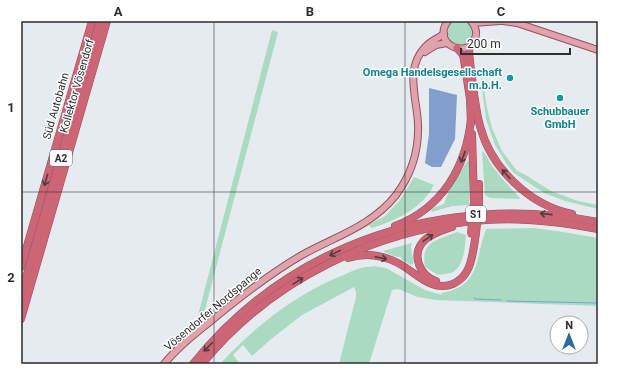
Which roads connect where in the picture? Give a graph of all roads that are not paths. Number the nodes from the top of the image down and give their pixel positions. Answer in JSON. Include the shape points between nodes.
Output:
{"nodes":[{"id":1,"x":92,"y":21,"type":"edge"},
{"id":2,"x":100,"y":21,"type":"edge"},
{"id":3,"x":107,"y":21,"type":"edge"},
{"id":4,"x":448,"y":21,"type":"edge"},
{"id":5,"x":501,"y":21,"type":"edge"},
{"id":6,"x":472,"y":22,"type":"edge"},
{"id":7,"x":492,"y":22,"type":"junction"},
{"id":8,"x":476,"y":32,"type":"junction"},
{"id":9,"x":444,"y":34,"type":"junction"},
{"id":10,"x":447,"y":43,"type":"junction"},
{"id":11,"x":470,"y":45,"type":"junction"},
{"id":12,"x":457,"y":48,"type":"junction"},
{"id":13,"x":598,"y":50,"type":"edge"},
{"id":14,"x":420,"y":57,"type":"junction"},
{"id":15,"x":475,"y":100,"type":"junction"},
{"id":16,"x":471,"y":118,"type":"junction"},
{"id":17,"x":477,"y":202,"type":"junction"},
{"id":18,"x":585,"y":219,"type":"junction"},
{"id":19,"x":468,"y":222,"type":"junction"},
{"id":20,"x":598,"y":222,"type":"edge"},
{"id":21,"x":598,"y":229,"type":"edge"},
{"id":22,"x":474,"y":234,"type":"junction"},
{"id":23,"x":370,"y":237,"type":"junction"},
{"id":24,"x":325,"y":265,"type":"junction"},
{"id":25,"x":21,"y":267,"type":"edge"},
{"id":26,"x":21,"y":295,"type":"edge"},
{"id":27,"x":21,"y":319,"type":"edge"},
{"id":28,"x":164,"y":364,"type":"edge"},
{"id":29,"x":193,"y":364,"type":"edge"},
{"id":30,"x":202,"y":364,"type":"edge"}],
"edges":[{"from":1,"to":25,"type":"highway","name":"Süd Autobahn","number":"A2","one_way":true},
{"from":2,"to":26,"type":"highway","name":"Süd Autobahn","number":"A2"},
{"from":3,"to":27,"type":"highway","name":"Kollektor Vösendorf"},
{"from":4,"to":9,"type":"main road"},
{"from":5,"to":7,"type":"main road"},
{"from":5,"to":13,"type":"main road","via":[[517,23]]},
{"from":6,"to":7,"type":"main road"},
{"from":6,"to":8,"type":"main road"},
{"from":7,"to":8,"type":"main road"},
{"from":8,"to":11,"type":"main road"},
{"from":9,"to":10,"type":"main road"},
{"from":9,"to":14,"type":"main road","name":"Vösendorfer Nordspange","via":[[428,45]]},
{"from":10,"to":12,"type":"main road"},
{"from":10,"to":14,"type":"main road","name":"Vösendorfer Nordspange","via":[[436,45]]},
{"from":11,"to":12,"type":"main road","via":[[466,48]]},
{"from":11,"to":15,"type":"highway"},
{"from":12,"to":16,"type":"highway","via":[[463,55]]},
{"from":14,"to":28,"type":"main road","name":"Vösendorfer Nordspange","via":[[414,70],[413,86],[418,123],[416,148],[407,176],[395,196],[370,219],[302,255],[254,286],[185,342]]},
{"from":15,"to":17,"type":"highway","via":[[479,171]]},
{"from":18,"to":15,"type":"highway","one_way":true,"via":[[534,198],[510,178],[484,139]]},
{"from":16,"to":17,"type":"highway"},
{"from":16,"to":23,"type":"highway","one_way":true,"via":[[467,144],[460,165],[442,192],[416,216]]},
{"from":17,"to":22,"type":"highway","bridge":true},
{"from":18,"to":20,"type":"highway","number":"S1"},
{"from":18,"to":23,"type":"highway","number":"S1","one_way":true,"via":[[509,212],[482,214],[411,225]]},
{"from":19,"to":21,"type":"highway","number":"S1","via":[[538,220]]},
{"from":22,"to":19,"type":"highway","one_way":true,"via":[[465,262],[455,278],[441,282],[422,272],[418,257],[422,242],[437,233]]},
{"from":19,"to":24,"type":"highway","number":"S1","via":[[437,226],[391,238]]},
{"from":24,"to":22,"type":"highway","one_way":true,"via":[[355,256],[378,256],[406,267],[432,284],[449,285],[457,282],[468,270]]},
{"from":23,"to":29,"type":"highway","number":"S1","one_way":true,"via":[[319,261],[285,281],[238,317]]},
{"from":30,"to":24,"type":"highway","number":"S1","one_way":true,"via":[[244,320],[278,293]]}]}
